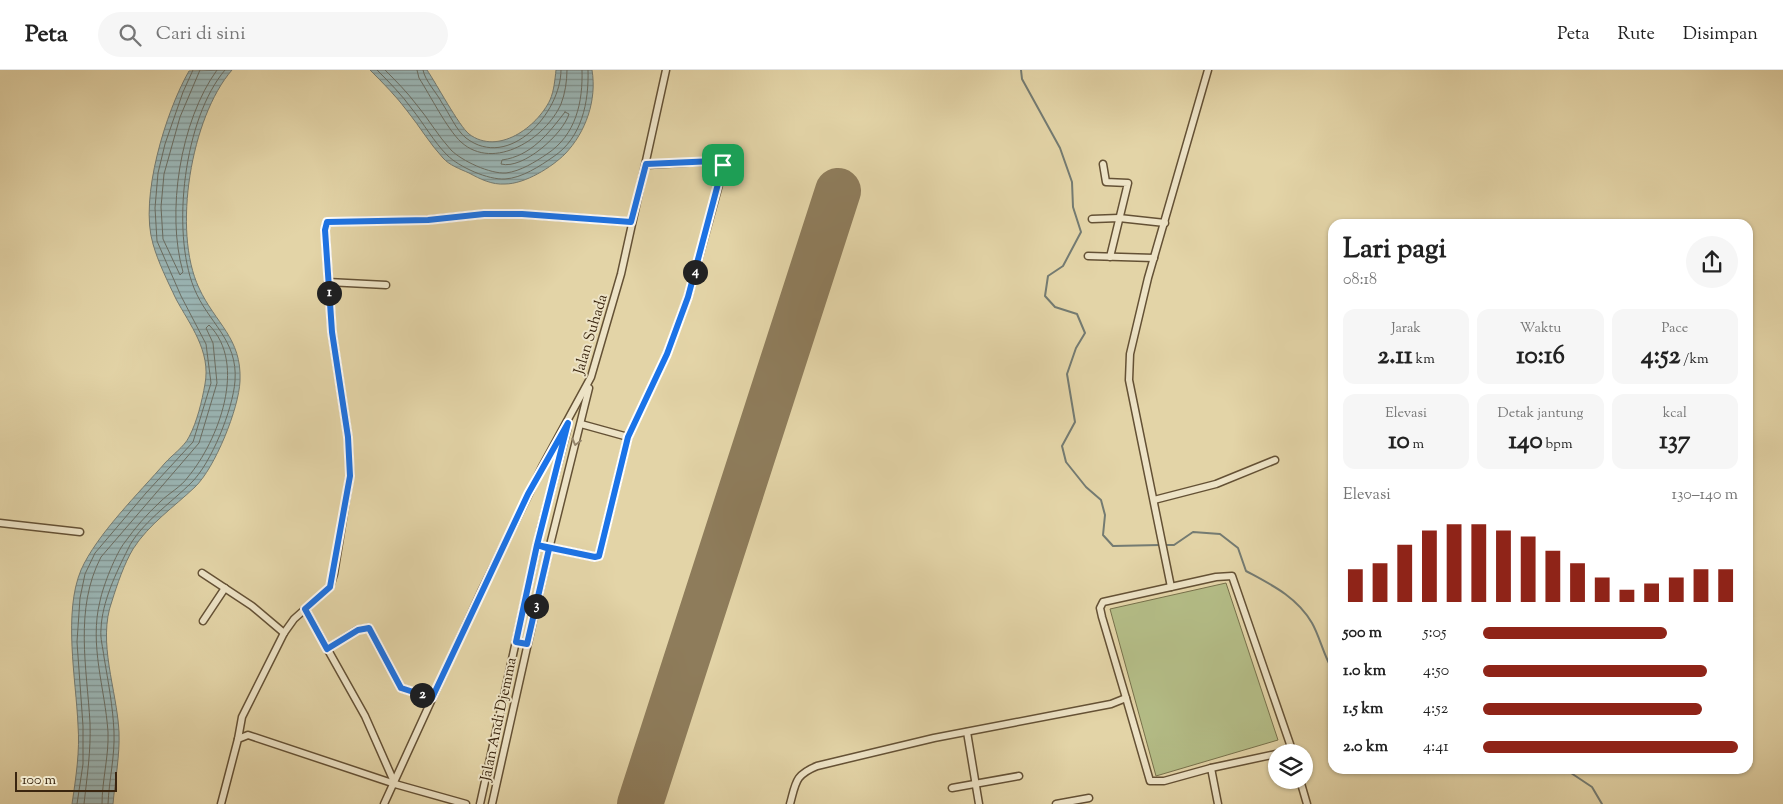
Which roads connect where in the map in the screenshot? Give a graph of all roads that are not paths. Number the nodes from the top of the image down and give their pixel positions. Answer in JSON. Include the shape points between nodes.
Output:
{"nodes":[{"id":1,"x":666,"y":70,"type":"edge"},
{"id":2,"x":1208,"y":70,"type":"edge"},
{"id":3,"x":646,"y":164,"type":"junction"},
{"id":4,"x":1103,"y":164,"type":"dead end"},
{"id":5,"x":1119,"y":218,"type":"junction"},
{"id":6,"x":1092,"y":220,"type":"dead end"},
{"id":7,"x":631,"y":222,"type":"junction"},
{"id":8,"x":1165,"y":223,"type":"junction"},
{"id":9,"x":1088,"y":256,"type":"dead end"},
{"id":10,"x":1110,"y":257,"type":"junction"},
{"id":11,"x":1154,"y":258,"type":"junction"},
{"id":12,"x":328,"y":282,"type":"junction"},
{"id":13,"x":386,"y":285,"type":"dead end"},
{"id":14,"x":592,"y":377,"type":"junction"},
{"id":15,"x":568,"y":423,"type":"junction"},
{"id":16,"x":581,"y":424,"type":"junction"},
{"id":17,"x":628,"y":437,"type":"junction"},
{"id":18,"x":1275,"y":460,"type":"dead end"},
{"id":19,"x":1154,"y":500,"type":"junction"},
{"id":20,"x":0,"y":523,"type":"edge"},
{"id":21,"x":80,"y":532,"type":"dead end"},
{"id":22,"x":537,"y":545,"type":"junction"},
{"id":23,"x":549,"y":549,"type":"junction"},
{"id":24,"x":202,"y":573,"type":"dead end"},
{"id":25,"x":1171,"y":587,"type":"junction"},
{"id":26,"x":225,"y":588,"type":"junction"},
{"id":27,"x":305,"y":609,"type":"junction"},
{"id":28,"x":202,"y":621,"type":"dead end"},
{"id":29,"x":284,"y":633,"type":"junction"},
{"id":30,"x":516,"y":642,"type":"junction"},
{"id":31,"x":527,"y":644,"type":"junction"},
{"id":32,"x":327,"y":649,"type":"junction"},
{"id":33,"x":432,"y":698,"type":"junction"},
{"id":34,"x":1126,"y":698,"type":"junction"},
{"id":35,"x":967,"y":732,"type":"junction"},
{"id":36,"x":238,"y":739,"type":"junction"},
{"id":37,"x":1289,"y":744,"type":"edge"},
{"id":38,"x":1268,"y":756,"type":"edge"},
{"id":39,"x":1211,"y":768,"type":"junction"},
{"id":40,"x":1019,"y":776,"type":"dead end"},
{"id":41,"x":975,"y":782,"type":"junction"},
{"id":42,"x":395,"y":784,"type":"junction"},
{"id":43,"x":952,"y":788,"type":"dead end"},
{"id":44,"x":1303,"y":789,"type":"edge"},
{"id":45,"x":1089,"y":798,"type":"dead end"},
{"id":46,"x":221,"y":804,"type":"edge"},
{"id":47,"x":384,"y":804,"type":"edge"},
{"id":48,"x":466,"y":804,"type":"edge"},
{"id":49,"x":480,"y":804,"type":"edge"},
{"id":50,"x":492,"y":804,"type":"edge"},
{"id":51,"x":790,"y":804,"type":"edge"},
{"id":52,"x":979,"y":804,"type":"edge"},
{"id":53,"x":1056,"y":804,"type":"edge"},
{"id":54,"x":1218,"y":804,"type":"edge"},
{"id":55,"x":1307,"y":804,"type":"edge"}],
"edges":[{"from":1,"to":3,"type":"street","name":"Jalan Suhada"},
{"from":2,"to":8,"type":"street"},
{"from":3,"to":7,"type":"street","name":"Jalan Suhada"},
{"from":3,"to":17,"type":"street","via":[[715,161],[723,165],[723,170],[688,297],[667,354]]},
{"from":4,"to":5,"type":"street","via":[[1106,182],[1128,183]]},
{"from":5,"to":6,"type":"street"},
{"from":5,"to":8,"type":"street"},
{"from":5,"to":10,"type":"street"},
{"from":7,"to":12,"type":"street","via":[[522,214],[428,220],[331,220],[325,230]]},
{"from":7,"to":14,"type":"street","name":"Jalan Suhada","via":[[621,274]]},
{"from":8,"to":11,"type":"street"},
{"from":9,"to":10,"type":"street"},
{"from":10,"to":11,"type":"street"},
{"from":11,"to":19,"type":"street","via":[[1130,354],[1129,380]]},
{"from":12,"to":13,"type":"street"},
{"from":12,"to":27,"type":"street","via":[[350,476],[330,587]]},
{"from":14,"to":15,"type":"street","name":"Jalan Suhada"},
{"from":14,"to":16,"type":"street","name":"Jalan Andi Djemma"},
{"from":15,"to":22,"type":"street","name":"Jalan Andi Djemma"},
{"from":15,"to":33,"type":"street","name":"Jalan Suhada","via":[[528,494]]},
{"from":16,"to":17,"type":"street"},
{"from":16,"to":23,"type":"street","name":"Jalan Andi Djemma","one_way":true},
{"from":17,"to":23,"type":"street","via":[[599,556]]},
{"from":18,"to":19,"type":"street","via":[[1216,484]]},
{"from":19,"to":25,"type":"street"},
{"from":20,"to":21,"type":"street"},
{"from":22,"to":23,"type":"street"},
{"from":22,"to":30,"type":"street","name":"Jalan Andi Djemma"},
{"from":23,"to":31,"type":"street","name":"Jalan Andi Djemma"},
{"from":24,"to":26,"type":"street"},
{"from":25,"to":34,"type":"street","via":[[1103,602],[1100,608]]},
{"from":25,"to":37,"type":"street","via":[[1232,576]]},
{"from":26,"to":28,"type":"street"},
{"from":26,"to":29,"type":"street"},
{"from":27,"to":29,"type":"street"},
{"from":27,"to":32,"type":"street"},
{"from":29,"to":36,"type":"street","via":[[242,717]]},
{"from":30,"to":31,"type":"street"},
{"from":30,"to":49,"type":"street","name":"Jalan Andi Djemma"},
{"from":31,"to":50,"type":"street","name":"Jalan Andi Djemma"},
{"from":32,"to":33,"type":"street","via":[[358,630],[369,628],[401,688]]},
{"from":32,"to":42,"type":"street","via":[[365,716]]},
{"from":33,"to":42,"type":"street","name":"Jalan Suhada"},
{"from":34,"to":35,"type":"street","via":[[1111,704]]},
{"from":34,"to":39,"type":"street","via":[[1150,781],[1164,782]]},
{"from":35,"to":41,"type":"street"},
{"from":35,"to":51,"type":"street","via":[[817,766],[803,772],[797,780]]},
{"from":36,"to":42,"type":"street","via":[[252,736]]},
{"from":36,"to":46,"type":"street"},
{"from":38,"to":39,"type":"street"},
{"from":39,"to":54,"type":"street"},
{"from":40,"to":41,"type":"street"},
{"from":41,"to":43,"type":"street"},
{"from":41,"to":52,"type":"street"},
{"from":42,"to":47,"type":"street","name":"Jalan Suhada"},
{"from":42,"to":48,"type":"street"},
{"from":44,"to":55,"type":"street"},
{"from":45,"to":53,"type":"street"}]}
